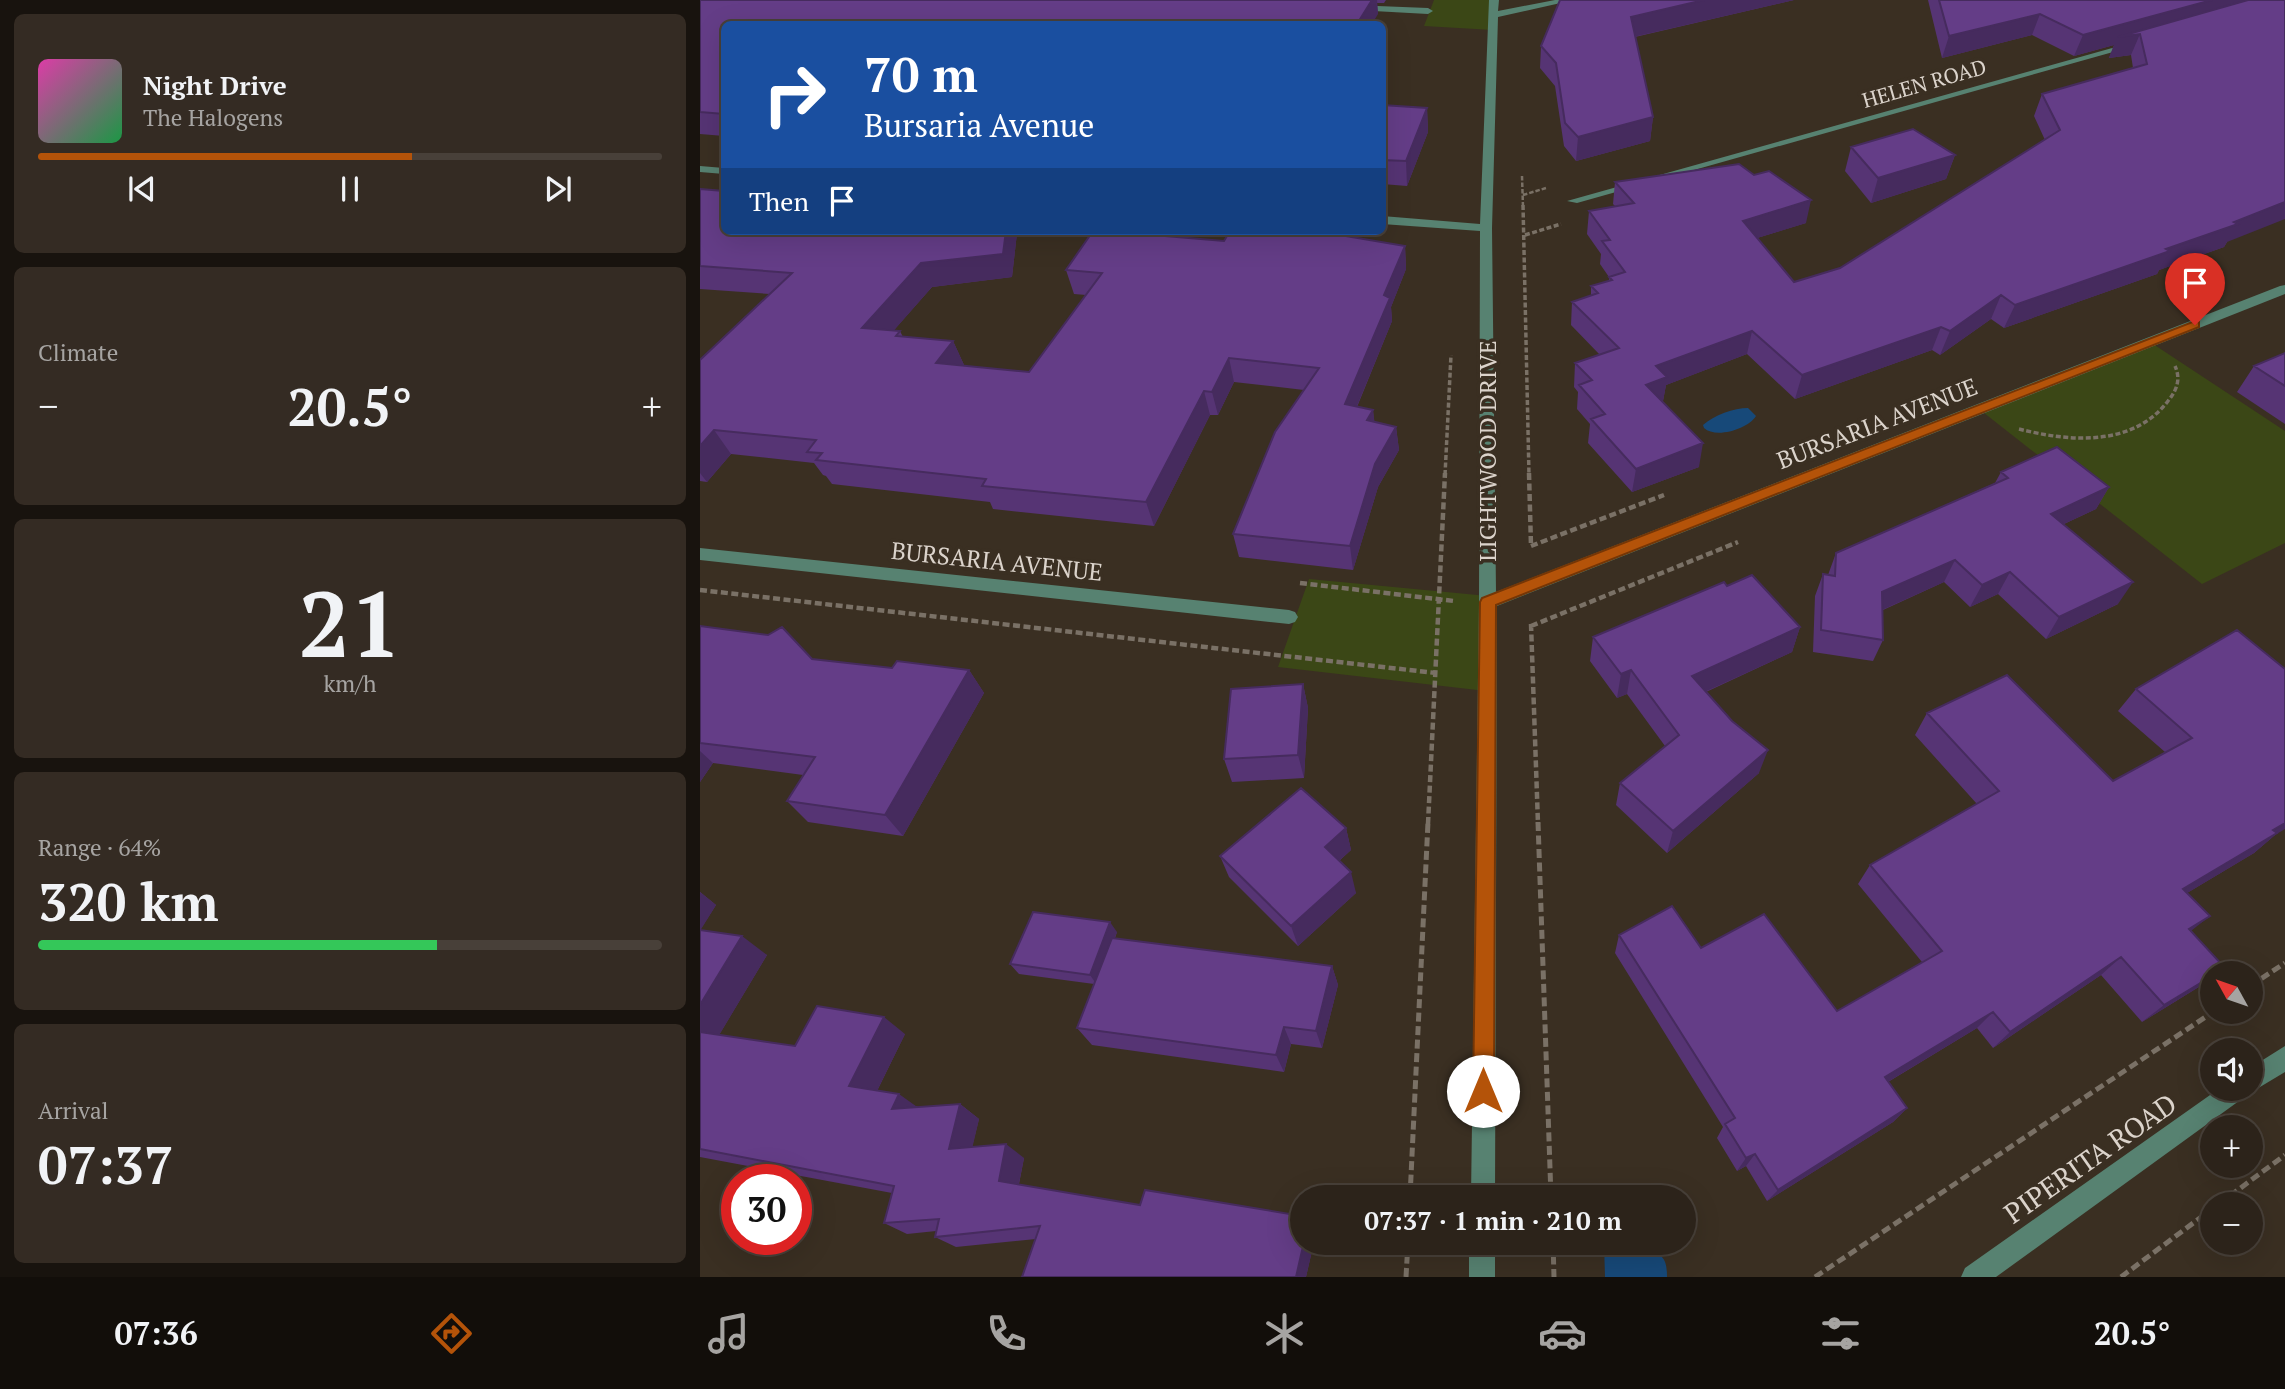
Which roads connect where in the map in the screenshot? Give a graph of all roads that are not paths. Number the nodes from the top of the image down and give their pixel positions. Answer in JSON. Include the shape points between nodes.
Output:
{"nodes":[{"id":1,"x":1569,"y":0,"type":"edge"},
{"id":2,"x":1348,"y":6,"type":"edge"},
{"id":3,"x":1494,"y":8,"type":"edge"},
{"id":4,"x":1428,"y":11,"type":"dead end"},
{"id":5,"x":2151,"y":40,"type":"edge"},
{"id":6,"x":700,"y":169,"type":"edge"},
{"id":7,"x":721,"y":171,"type":"edge"},
{"id":8,"x":1573,"y":201,"type":"dead end"},
{"id":9,"x":1386,"y":220,"type":"edge"},
{"id":10,"x":1486,"y":228,"type":"junction"},
{"id":11,"x":2285,"y":289,"type":"edge"},
{"id":12,"x":700,"y":554,"type":"edge"},
{"id":13,"x":1488,"y":602,"type":"junction"},
{"id":14,"x":1289,"y":617,"type":"dead end"},
{"id":15,"x":2285,"y":1058,"type":"edge"},
{"id":16,"x":2263,"y":1073,"type":"edge"},
{"id":17,"x":2223,"y":1101,"type":"edge"},
{"id":18,"x":1482,"y":1185,"type":"edge"},
{"id":19,"x":1482,"y":1255,"type":"edge"},
{"id":20,"x":1482,"y":1277,"type":"edge"},
{"id":21,"x":1973,"y":1277,"type":"edge"}],
"edges":[{"from":1,"to":3,"type":"street"},
{"from":2,"to":4,"type":"street"},
{"from":3,"to":10,"type":"street","name":"LIGHTWOOD DRIVE"},
{"from":5,"to":8,"type":"street","name":"HELEN ROAD"},
{"from":6,"to":7,"type":"street"},
{"from":9,"to":10,"type":"street"},
{"from":10,"to":13,"type":"street","name":"LIGHTWOOD DRIVE"},
{"from":11,"to":13,"type":"street","name":"BURSARIA AVENUE"},
{"from":12,"to":14,"type":"street","name":"BURSARIA AVENUE"},
{"from":13,"to":18,"type":"street","name":"LIGHTWOOD DRIVE"},
{"from":15,"to":16,"type":"street"},
{"from":17,"to":21,"type":"street","name":"PIPERITA ROAD"},
{"from":19,"to":20,"type":"street"}]}
